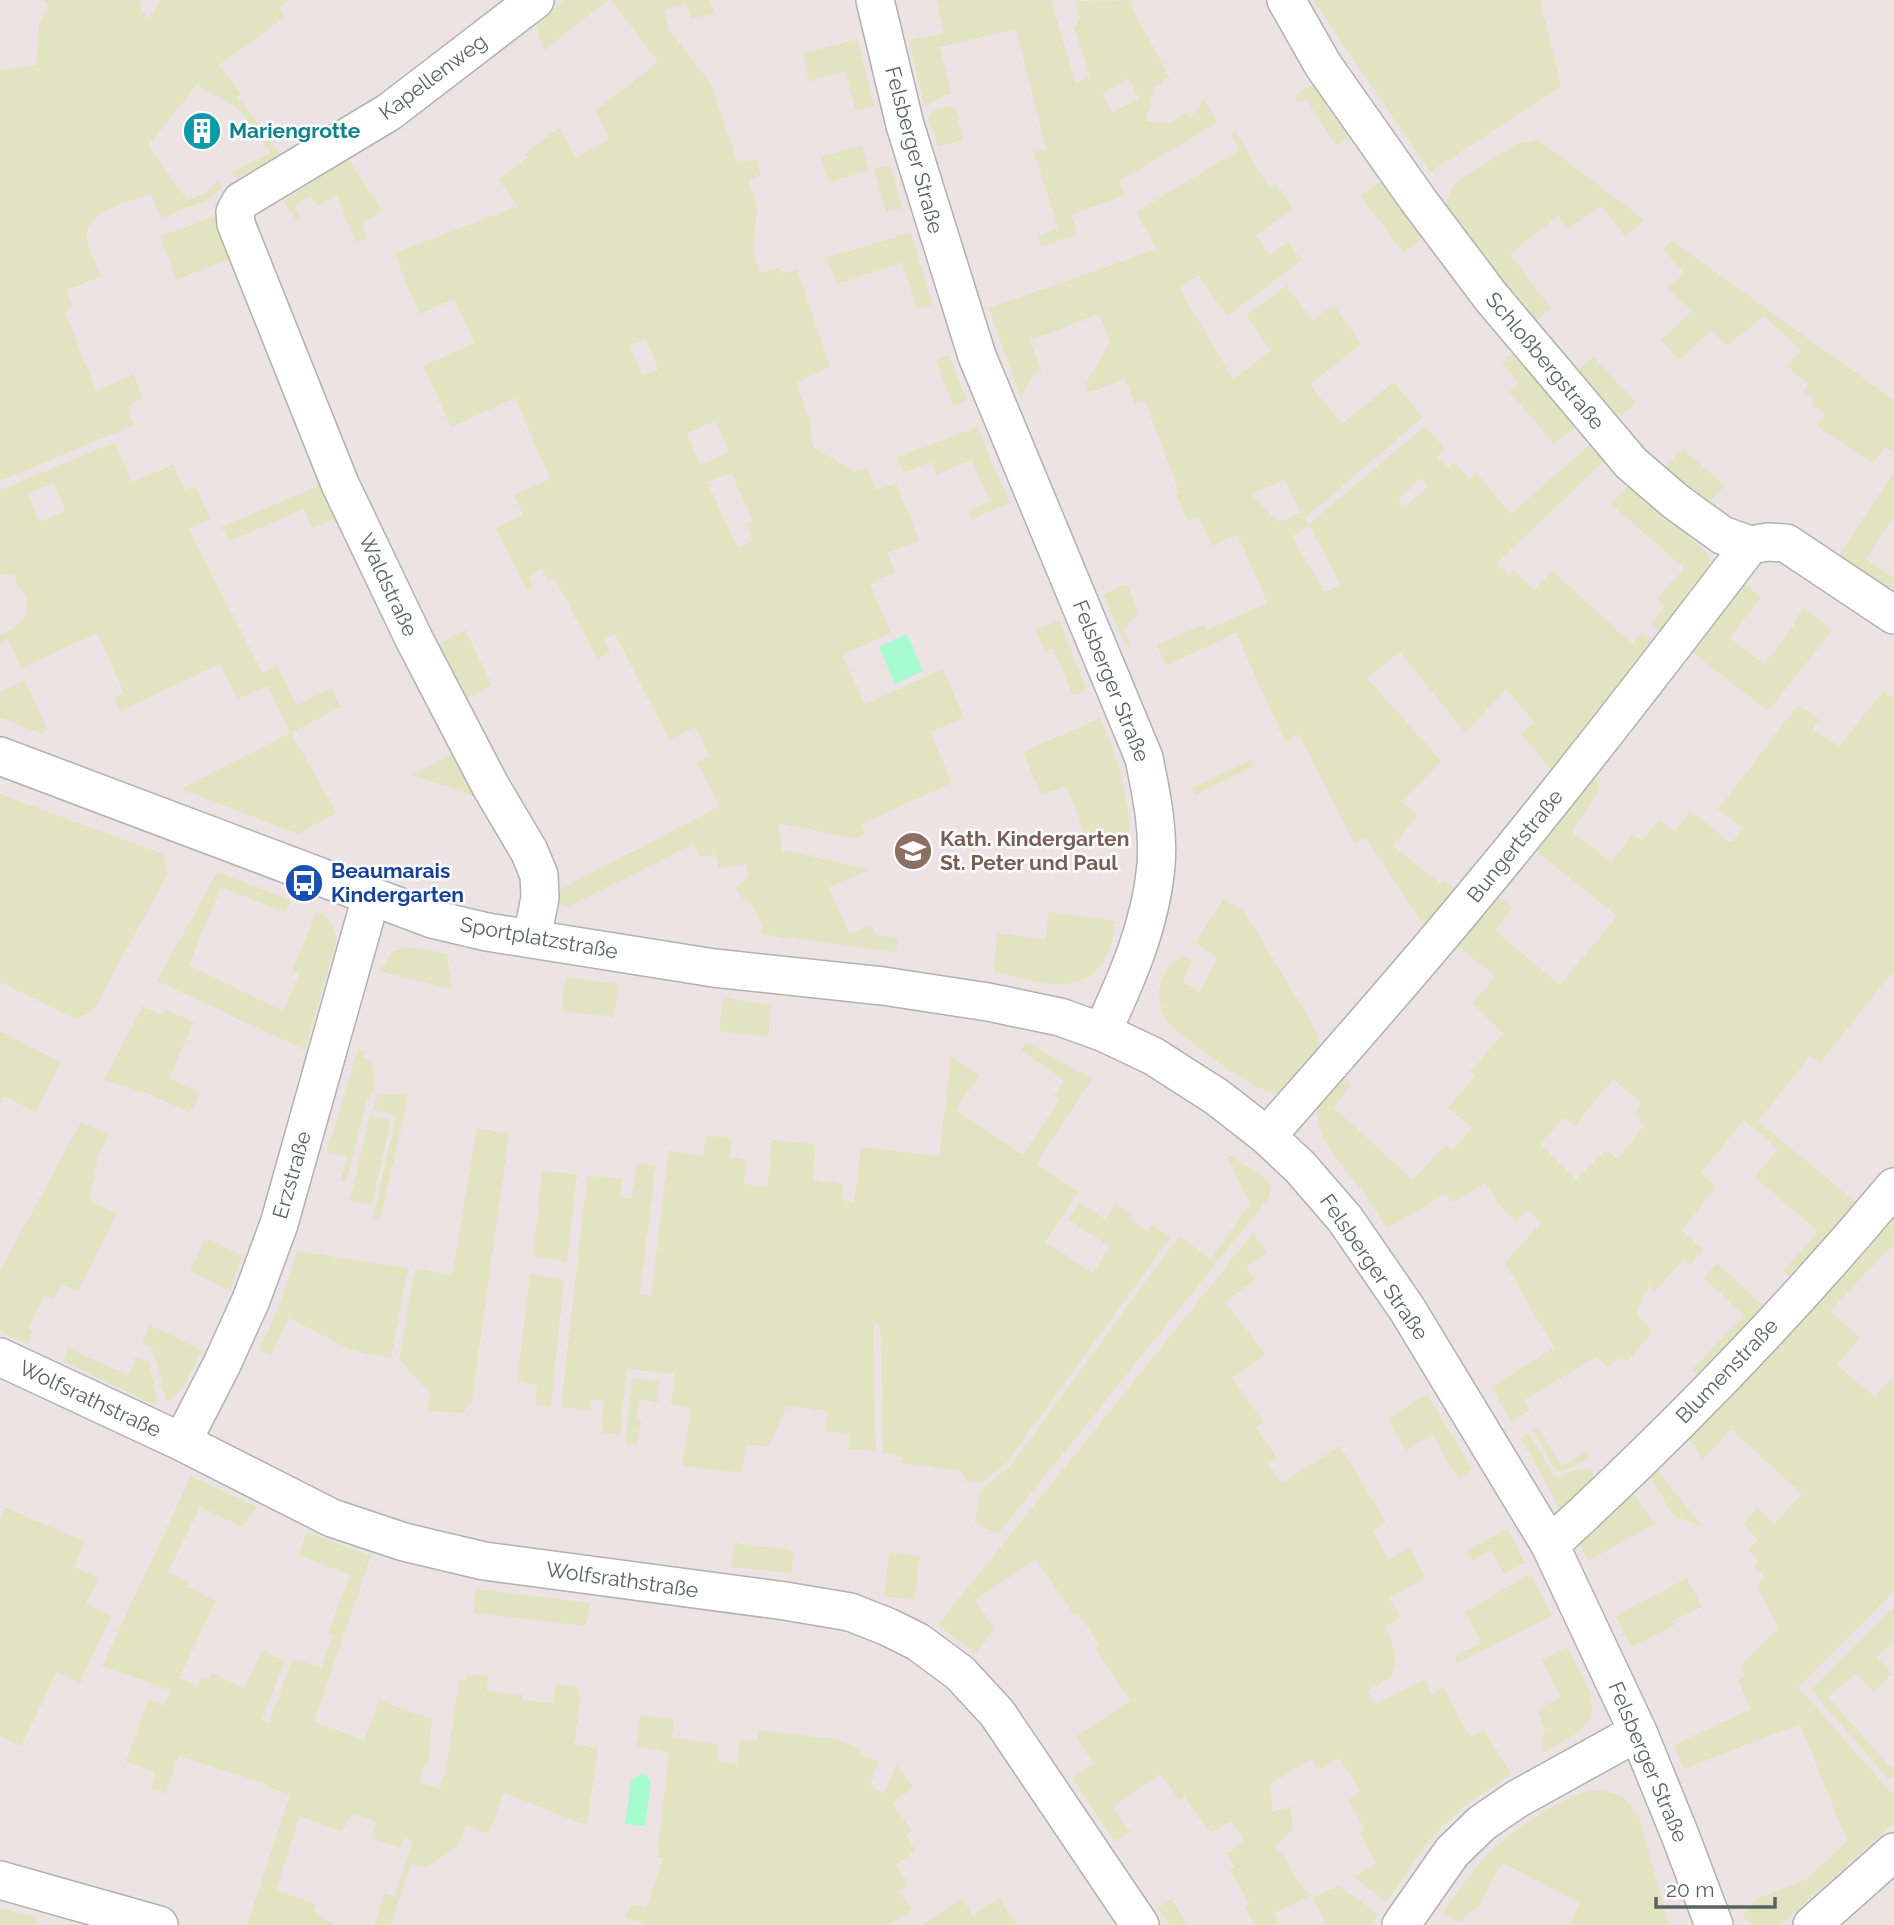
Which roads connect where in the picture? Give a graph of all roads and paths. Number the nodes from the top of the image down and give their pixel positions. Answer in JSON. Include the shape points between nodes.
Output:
{"nodes":[{"id":1,"x":535,"y":0,"type":"edge"},
{"id":2,"x":875,"y":0,"type":"edge"},
{"id":3,"x":1286,"y":0,"type":"edge"},
{"id":4,"x":236,"y":224,"type":"joint"},
{"id":5,"x":1750,"y":545,"type":"junction"},
{"id":6,"x":1894,"y":615,"type":"edge"},
{"id":7,"x":0,"y":756,"type":"edge"},
{"id":8,"x":372,"y":897,"type":"junction"},
{"id":9,"x":532,"y":938,"type":"junction"},
{"id":10,"x":1101,"y":1032,"type":"junction"},
{"id":11,"x":1267,"y":1136,"type":"junction"},
{"id":12,"x":1892,"y":1192,"type":"edge"},
{"id":13,"x":0,"y":1357,"type":"edge"},
{"id":14,"x":182,"y":1442,"type":"junction"},
{"id":15,"x":1550,"y":1545,"type":"junction"},
{"id":16,"x":1638,"y":1732,"type":"junction"},
{"id":17,"x":1894,"y":1852,"type":"edge"},
{"id":18,"x":0,"y":1880,"type":"edge"},
{"id":19,"x":159,"y":1925,"type":"edge"},
{"id":20,"x":1140,"y":1925,"type":"edge"},
{"id":21,"x":1401,"y":1925,"type":"edge"},
{"id":22,"x":1714,"y":1925,"type":"edge"},
{"id":23,"x":1812,"y":1925,"type":"edge"}],
"edges":[{"from":1,"to":4,"type":"street","name":"Kapellenweg","via":[[389,112],[241,201],[234,212]]},
{"from":2,"to":10,"type":"street","name":"Felsberger Straße","via":[[905,125],[976,356],[1144,758],[1154,808],[1156,863],[1150,909],[1127,980]]},
{"from":3,"to":5,"type":"street","name":"Schloßbergstraße","via":[[1323,65],[1418,200],[1574,397],[1631,463],[1675,501],[1722,535]]},
{"from":4,"to":9,"type":"street","name":"Waldstraße","via":[[341,484],[414,639],[539,875],[540,898]]},
{"from":5,"to":6,"type":"street","name":"Schloßbergstraße","via":[[1786,543]]},
{"from":5,"to":11,"type":"street","name":"Bungertstraße","via":[[1478,891]]},
{"from":7,"to":8,"type":"street","name":"Sportplatzstraße"},
{"from":8,"to":9,"type":"street","name":"Sportplatzstraße","via":[[432,919]]},
{"from":8,"to":14,"type":"street","name":"Erzstraße","via":[[279,1224],[251,1300]]},
{"from":9,"to":10,"type":"street","name":"Sportplatzstraße","via":[[714,968],[988,1002],[1060,1017]]},
{"from":10,"to":11,"type":"street","name":"Felsberger Straße","via":[[1153,1056]]},
{"from":11,"to":15,"type":"street","name":"Felsberger Straße","via":[[1345,1219],[1407,1309]]},
{"from":12,"to":15,"type":"street","name":"Blumenstraße","via":[[1764,1334]]},
{"from":13,"to":14,"type":"street","name":"Wolfsrathstraße"},
{"from":14,"to":20,"type":"street","name":"Wolfsrathstraße","via":[[332,1518],[404,1542],[484,1561],[850,1612],[918,1642],[960,1673],[997,1713]]},
{"from":15,"to":16,"type":"street","name":"Felsberger Straße"},
{"from":16,"to":21,"type":"street","via":[[1482,1823],[1452,1852]]},
{"from":16,"to":22,"type":"street","name":"Felsberger Straße"},
{"from":17,"to":23,"type":"street"},
{"from":18,"to":19,"type":"street"}]}
